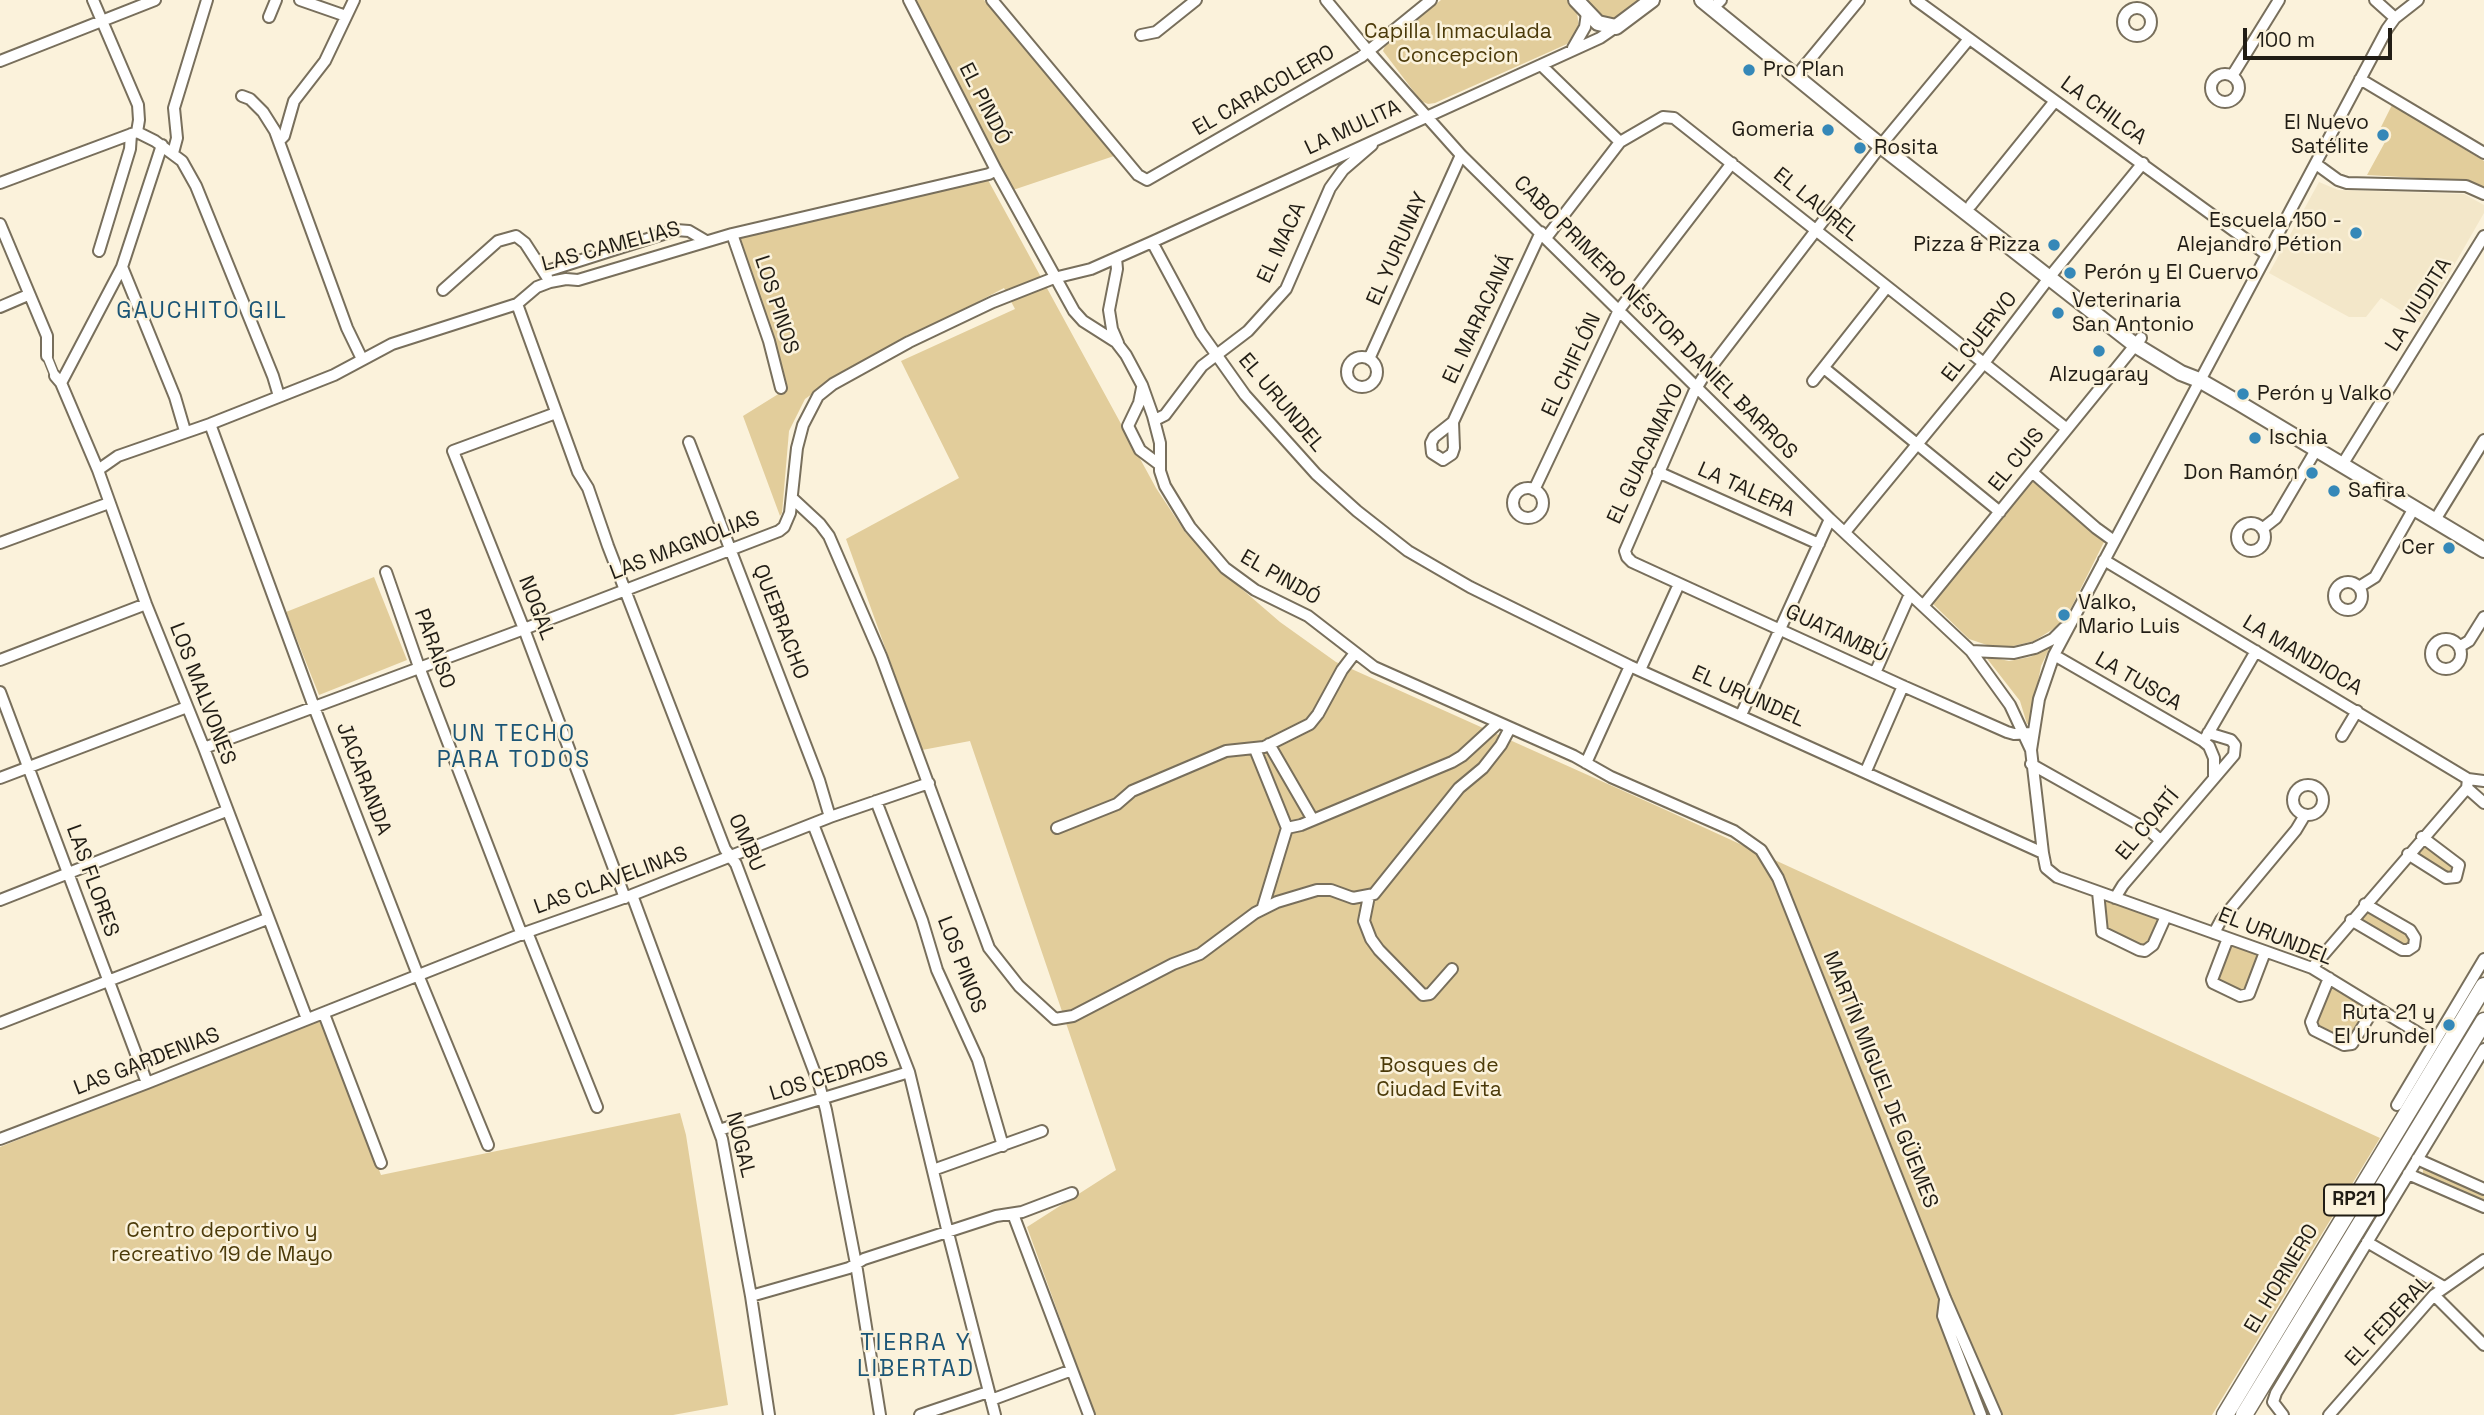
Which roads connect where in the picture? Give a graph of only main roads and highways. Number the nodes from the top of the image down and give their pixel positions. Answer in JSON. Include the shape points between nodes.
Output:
{"nodes":[{"id":1,"x":1652,"y":0,"type":"edge"},
{"id":2,"x":1702,"y":0,"type":"edge"},
{"id":3,"x":1717,"y":1,"type":"edge"},
{"id":4,"x":1582,"y":5,"type":"edge"},
{"id":5,"x":1884,"y":142,"type":"junction"},
{"id":6,"x":2052,"y":275,"type":"junction"},
{"id":7,"x":2484,"y":550,"type":"edge"},
{"id":8,"x":2484,"y":986,"type":"edge"},
{"id":9,"x":2484,"y":1021,"type":"edge"},
{"id":10,"x":2225,"y":1415,"type":"edge"},
{"id":11,"x":2245,"y":1415,"type":"edge"}],
"edges":[{"from":1,"to":4,"type":"main road","via":[[1616,27],[1598,23]]},
{"from":2,"to":5,"type":"main road"},
{"from":3,"to":5,"type":"main road"},
{"from":5,"to":6,"type":"main road"},
{"from":5,"to":6,"type":"main road","via":[[1971,205]]},
{"from":6,"to":7,"type":"main road","via":[[2181,373]]},
{"from":8,"to":10,"type":"main road","name":"EL HORNERO","number":"RP21"},
{"from":9,"to":11,"type":"main road","name":"EL HORNERO","number":"RP21"}]}
